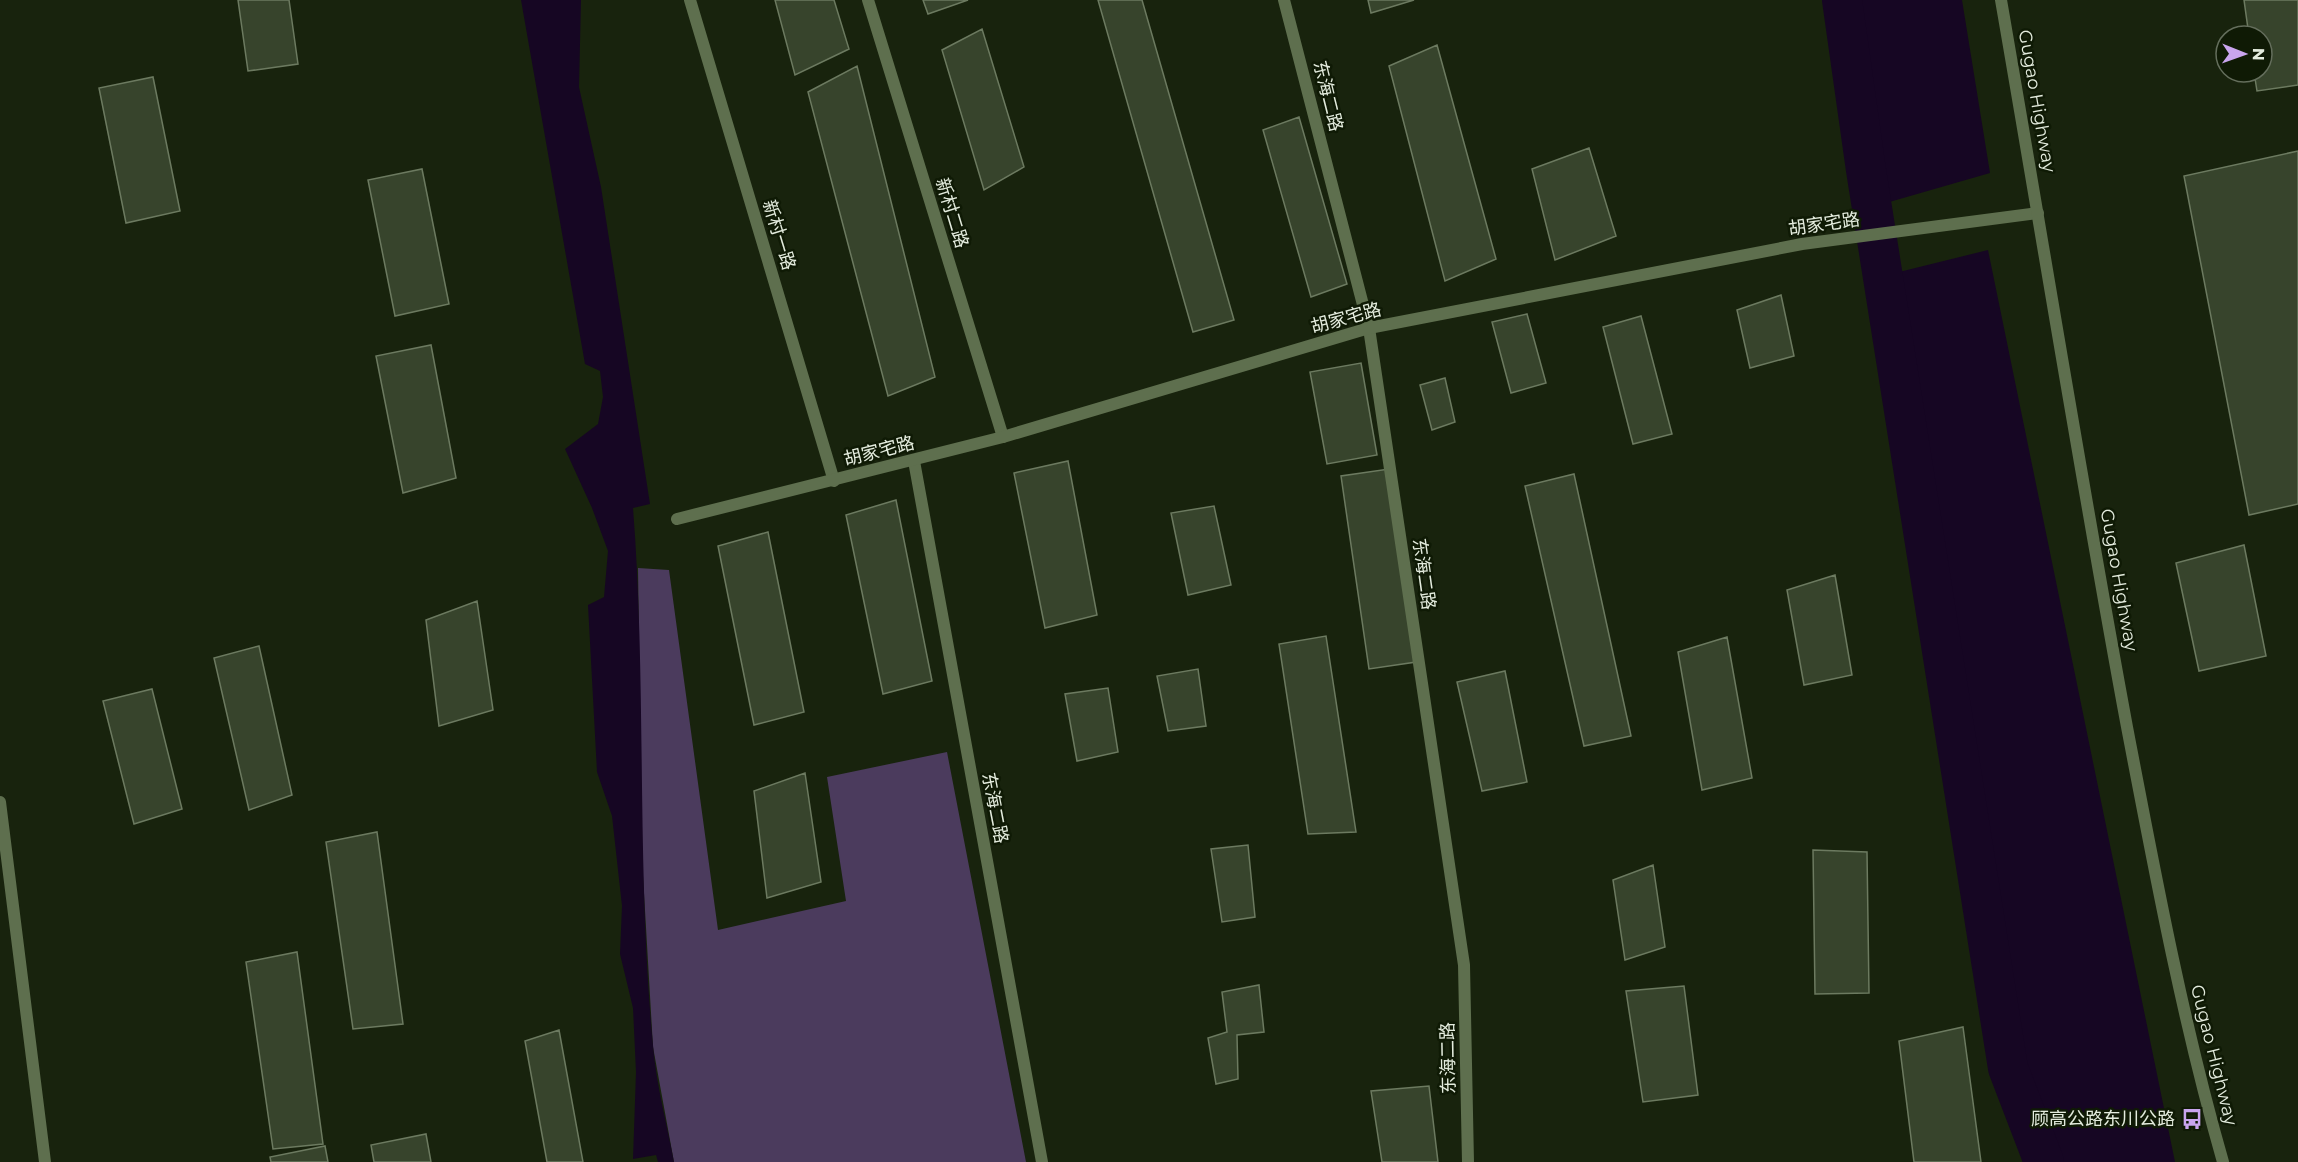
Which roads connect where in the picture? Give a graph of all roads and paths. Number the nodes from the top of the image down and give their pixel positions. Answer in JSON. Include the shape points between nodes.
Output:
{"nodes":[{"id":1,"x":690,"y":0,"type":"edge"},
{"id":2,"x":868,"y":0,"type":"edge"},
{"id":3,"x":1284,"y":0,"type":"edge"},
{"id":4,"x":2001,"y":0,"type":"edge"},
{"id":5,"x":2038,"y":213,"type":"junction"},
{"id":6,"x":1369,"y":328,"type":"junction"},
{"id":7,"x":1003,"y":437,"type":"junction"},
{"id":8,"x":914,"y":461,"type":"junction"},
{"id":9,"x":834,"y":481,"type":"junction"},
{"id":10,"x":677,"y":519,"type":"dead end"},
{"id":11,"x":0,"y":802,"type":"edge"},
{"id":12,"x":45,"y":1162,"type":"edge"},
{"id":13,"x":1042,"y":1162,"type":"edge"},
{"id":14,"x":1468,"y":1162,"type":"edge"},
{"id":15,"x":2223,"y":1162,"type":"edge"}],
"edges":[{"from":1,"to":9,"type":"street","name":"新村一路"},
{"from":2,"to":7,"type":"street","name":"新村二路"},
{"from":3,"to":6,"type":"street","name":"东海二路"},
{"from":4,"to":5,"type":"street","name":"Gugao Highway"},
{"from":5,"to":6,"type":"street","name":"胡家宅路","via":[[1802,244]]},
{"from":5,"to":15,"type":"street","name":"Gugao Highway","via":[[2096,558],[2166,929],[2188,1032]]},
{"from":6,"to":7,"type":"street","name":"胡家宅路"},
{"from":6,"to":14,"type":"street","name":"东海二路","via":[[1464,965]]},
{"from":7,"to":8,"type":"street","name":"胡家宅路"},
{"from":8,"to":9,"type":"street","name":"胡家宅路"},
{"from":8,"to":13,"type":"street","name":"东海二路"},
{"from":9,"to":10,"type":"street","name":"胡家宅路"},
{"from":11,"to":12,"type":"street"}]}
